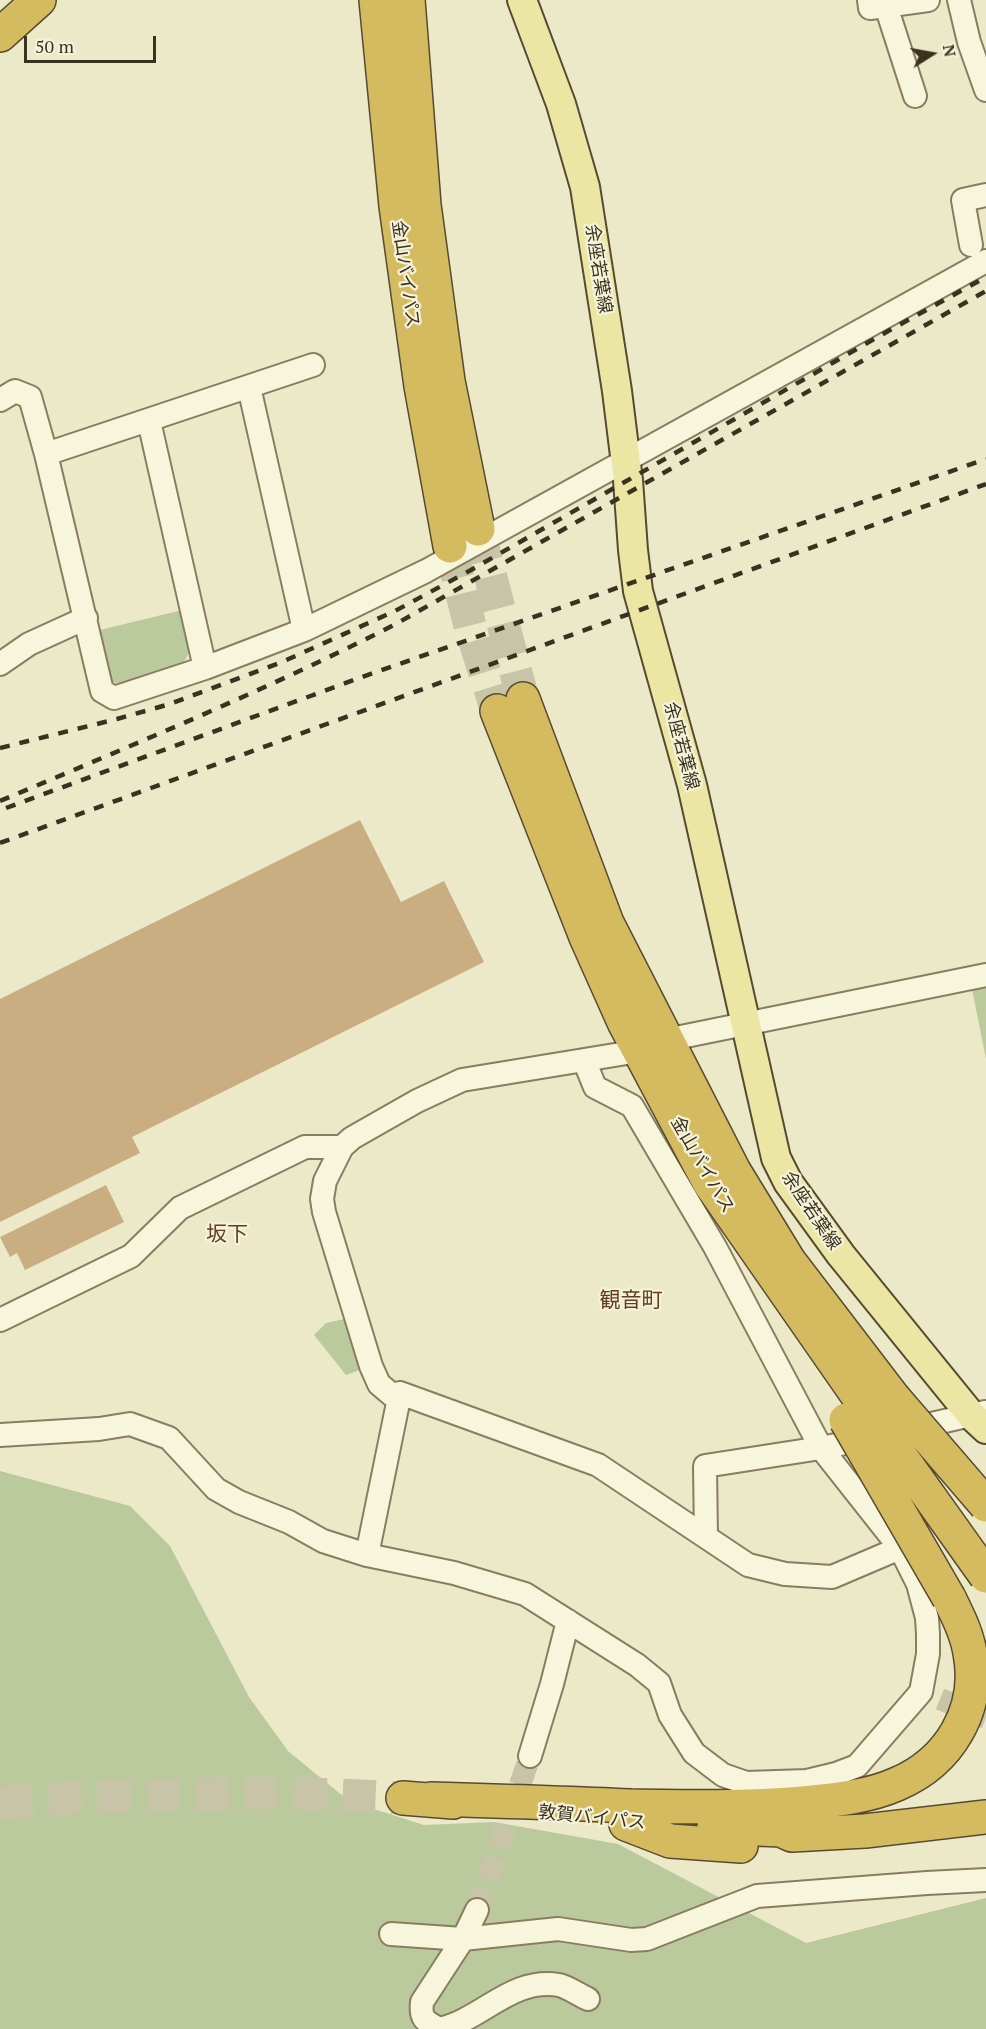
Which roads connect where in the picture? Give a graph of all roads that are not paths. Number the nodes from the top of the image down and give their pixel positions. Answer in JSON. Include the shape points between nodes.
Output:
{"nodes":[{"id":1,"x":39,"y":0,"type":"edge"},
{"id":2,"x":376,"y":0,"type":"edge"},
{"id":3,"x":408,"y":0,"type":"edge"},
{"id":4,"x":522,"y":0,"type":"edge"},
{"id":5,"x":928,"y":0,"type":"edge"},
{"id":6,"x":958,"y":0,"type":"edge"},
{"id":7,"x":877,"y":3,"type":"edge"},
{"id":8,"x":0,"y":35,"type":"edge"},
{"id":9,"x":986,"y":90,"type":"edge"},
{"id":10,"x":915,"y":96,"type":"dead end"},
{"id":11,"x":986,"y":195,"type":"edge"},
{"id":12,"x":979,"y":253,"type":"edge"},
{"id":13,"x":313,"y":365,"type":"dead end"},
{"id":14,"x":249,"y":387,"type":"junction"},
{"id":15,"x":0,"y":400,"type":"edge"},
{"id":16,"x":149,"y":421,"type":"junction"},
{"id":17,"x":46,"y":454,"type":"junction"},
{"id":18,"x":626,"y":461,"type":"junction"},
{"id":19,"x":478,"y":529,"type":"tunnel mouth"},
{"id":20,"x":450,"y":546,"type":"tunnel mouth"},
{"id":21,"x":86,"y":618,"type":"junction"},
{"id":22,"x":304,"y":630,"type":"junction"},
{"id":23,"x":0,"y":664,"type":"edge"},
{"id":24,"x":206,"y":668,"type":"junction"},
{"id":25,"x":510,"y":705,"type":"tunnel mouth"},
{"id":26,"x":986,"y":975,"type":"edge"},
{"id":27,"x":747,"y":1024,"type":"junction"},
{"id":28,"x":653,"y":1045,"type":"junction"},
{"id":29,"x":584,"y":1060,"type":"junction"},
{"id":30,"x":342,"y":1147,"type":"junction"},
{"id":31,"x":0,"y":1320,"type":"edge"},
{"id":32,"x":400,"y":1394,"type":"junction"},
{"id":33,"x":872,"y":1407,"type":"junction"},
{"id":34,"x":981,"y":1419,"type":"edge"},
{"id":35,"x":0,"y":1435,"type":"edge"},
{"id":36,"x":821,"y":1449,"type":"junction"},
{"id":37,"x":986,"y":1505,"type":"edge"},
{"id":38,"x":706,"y":1537,"type":"junction"},
{"id":39,"x":900,"y":1548,"type":"junction"},
{"id":40,"x":986,"y":1549,"type":"edge"},
{"id":41,"x":367,"y":1555,"type":"junction"},
{"id":42,"x":986,"y":1576,"type":"edge"},
{"id":43,"x":568,"y":1621,"type":"junction"},
{"id":44,"x":530,"y":1755,"type":"tunnel mouth"},
{"id":45,"x":986,"y":1804,"type":"edge"},
{"id":46,"x":986,"y":1817,"type":"edge"},
{"id":47,"x":626,"y":1824,"type":"junction"},
{"id":48,"x":781,"y":1830,"type":"junction"},
{"id":49,"x":986,"y":1834,"type":"edge"},
{"id":50,"x":986,"y":1880,"type":"edge"},
{"id":51,"x":477,"y":1910,"type":"tunnel mouth"},
{"id":52,"x":391,"y":1934,"type":"dead end"},
{"id":53,"x":463,"y":1939,"type":"junction"},
{"id":54,"x":588,"y":1999,"type":"dead end"}],
"edges":[{"from":1,"to":8,"type":"highway"},
{"from":2,"to":20,"type":"highway","name":"金山バイパス","via":[[399,229],[421,386]]},
{"from":3,"to":19,"type":"highway","name":"金山バイパス","via":[[424,205],[447,381]]},
{"from":4,"to":18,"type":"main road","name":"余座若葉線","via":[[561,104],[585,187]]},
{"from":5,"to":7,"type":"street"},
{"from":6,"to":9,"type":"street"},
{"from":7,"to":10,"type":"street"},
{"from":11,"to":12,"type":"street","via":[[963,200]]},
{"from":12,"to":18,"type":"street"},
{"from":13,"to":14,"type":"street"},
{"from":14,"to":16,"type":"street"},
{"from":14,"to":22,"type":"street"},
{"from":15,"to":17,"type":"street","via":[[15,391],[30,397]]},
{"from":16,"to":17,"type":"street"},
{"from":16,"to":24,"type":"street"},
{"from":17,"to":21,"type":"street"},
{"from":18,"to":22,"type":"street","via":[[426,571]]},
{"from":18,"to":27,"type":"main road","name":"余座若葉線","via":[[638,591],[692,785]]},
{"from":21,"to":23,"type":"street","via":[[29,644]]},
{"from":21,"to":24,"type":"street","via":[[102,691],[114,698]]},
{"from":22,"to":24,"type":"street"},
{"from":25,"to":28,"type":"highway","name":"金山バイパス","via":[[607,923]]},
{"from":26,"to":27,"type":"street"},
{"from":27,"to":28,"type":"street"},
{"from":27,"to":34,"type":"main road","name":"余座若葉線","via":[[776,1158],[788,1182],[840,1255]]},
{"from":28,"to":29,"type":"street"},
{"from":28,"to":33,"type":"highway","name":"金山バイパス","via":[[838,1341]]},
{"from":28,"to":33,"type":"highway","name":"金山バイパス","via":[[709,1182]]},
{"from":29,"to":30,"type":"street","via":[[462,1080],[393,1114]]},
{"from":29,"to":36,"type":"street","via":[[595,1087],[632,1106],[715,1247]]},
{"from":30,"to":31,"type":"street","via":[[305,1147],[180,1208],[131,1256]]},
{"from":30,"to":32,"type":"street","via":[[325,1181],[324,1212],[371,1366],[379,1384],[392,1395]]},
{"from":32,"to":38,"type":"street","via":[[598,1465]]},
{"from":32,"to":41,"type":"street"},
{"from":33,"to":37,"type":"highway","name":"金山バイパス","bridge":true},
{"from":33,"to":40,"type":"highway"},
{"from":33,"to":42,"type":"highway","name":"金山バイパス","bridge":true},
{"from":33,"to":47,"type":"highway","name":"敦賀バイパス","bridge":true,"via":[[970,1654],[968,1707],[954,1739],[913,1777],[852,1797],[820,1802],[694,1808],[417,1798]]},
{"from":34,"to":36,"type":"street"},
{"from":35,"to":41,"type":"street","via":[[130,1424],[169,1438],[216,1489],[239,1502],[323,1541]]},
{"from":36,"to":38,"type":"street","via":[[705,1466]]},
{"from":36,"to":39,"type":"street"},
{"from":38,"to":39,"type":"street","via":[[748,1565],[785,1574],[832,1577]]},
{"from":39,"to":43,"type":"street","via":[[918,1584],[927,1617],[930,1696],[857,1766],[807,1781],[746,1783],[723,1775],[694,1753],[670,1714],[659,1683]]},
{"from":41,"to":43,"type":"street","via":[[454,1573],[525,1594]]},
{"from":43,"to":44,"type":"street"},
{"from":45,"to":48,"type":"highway","name":"敦賀バイパス","via":[[910,1818]]},
{"from":46,"to":48,"type":"highway","name":"敦賀バイパス","via":[[864,1831],[792,1834]]},
{"from":47,"to":48,"type":"highway","name":"敦賀バイパス"},
{"from":47,"to":49,"type":"highway","via":[[670,1841],[780,1849]]},
{"from":50,"to":53,"type":"street","via":[[757,1896],[647,1939],[558,1929]]},
{"from":51,"to":53,"type":"street"},
{"from":52,"to":53,"type":"street"},
{"from":53,"to":54,"type":"street","via":[[422,2002],[426,2022],[439,2029],[454,2026],[512,1991],[536,1984],[561,1986]]}]}
